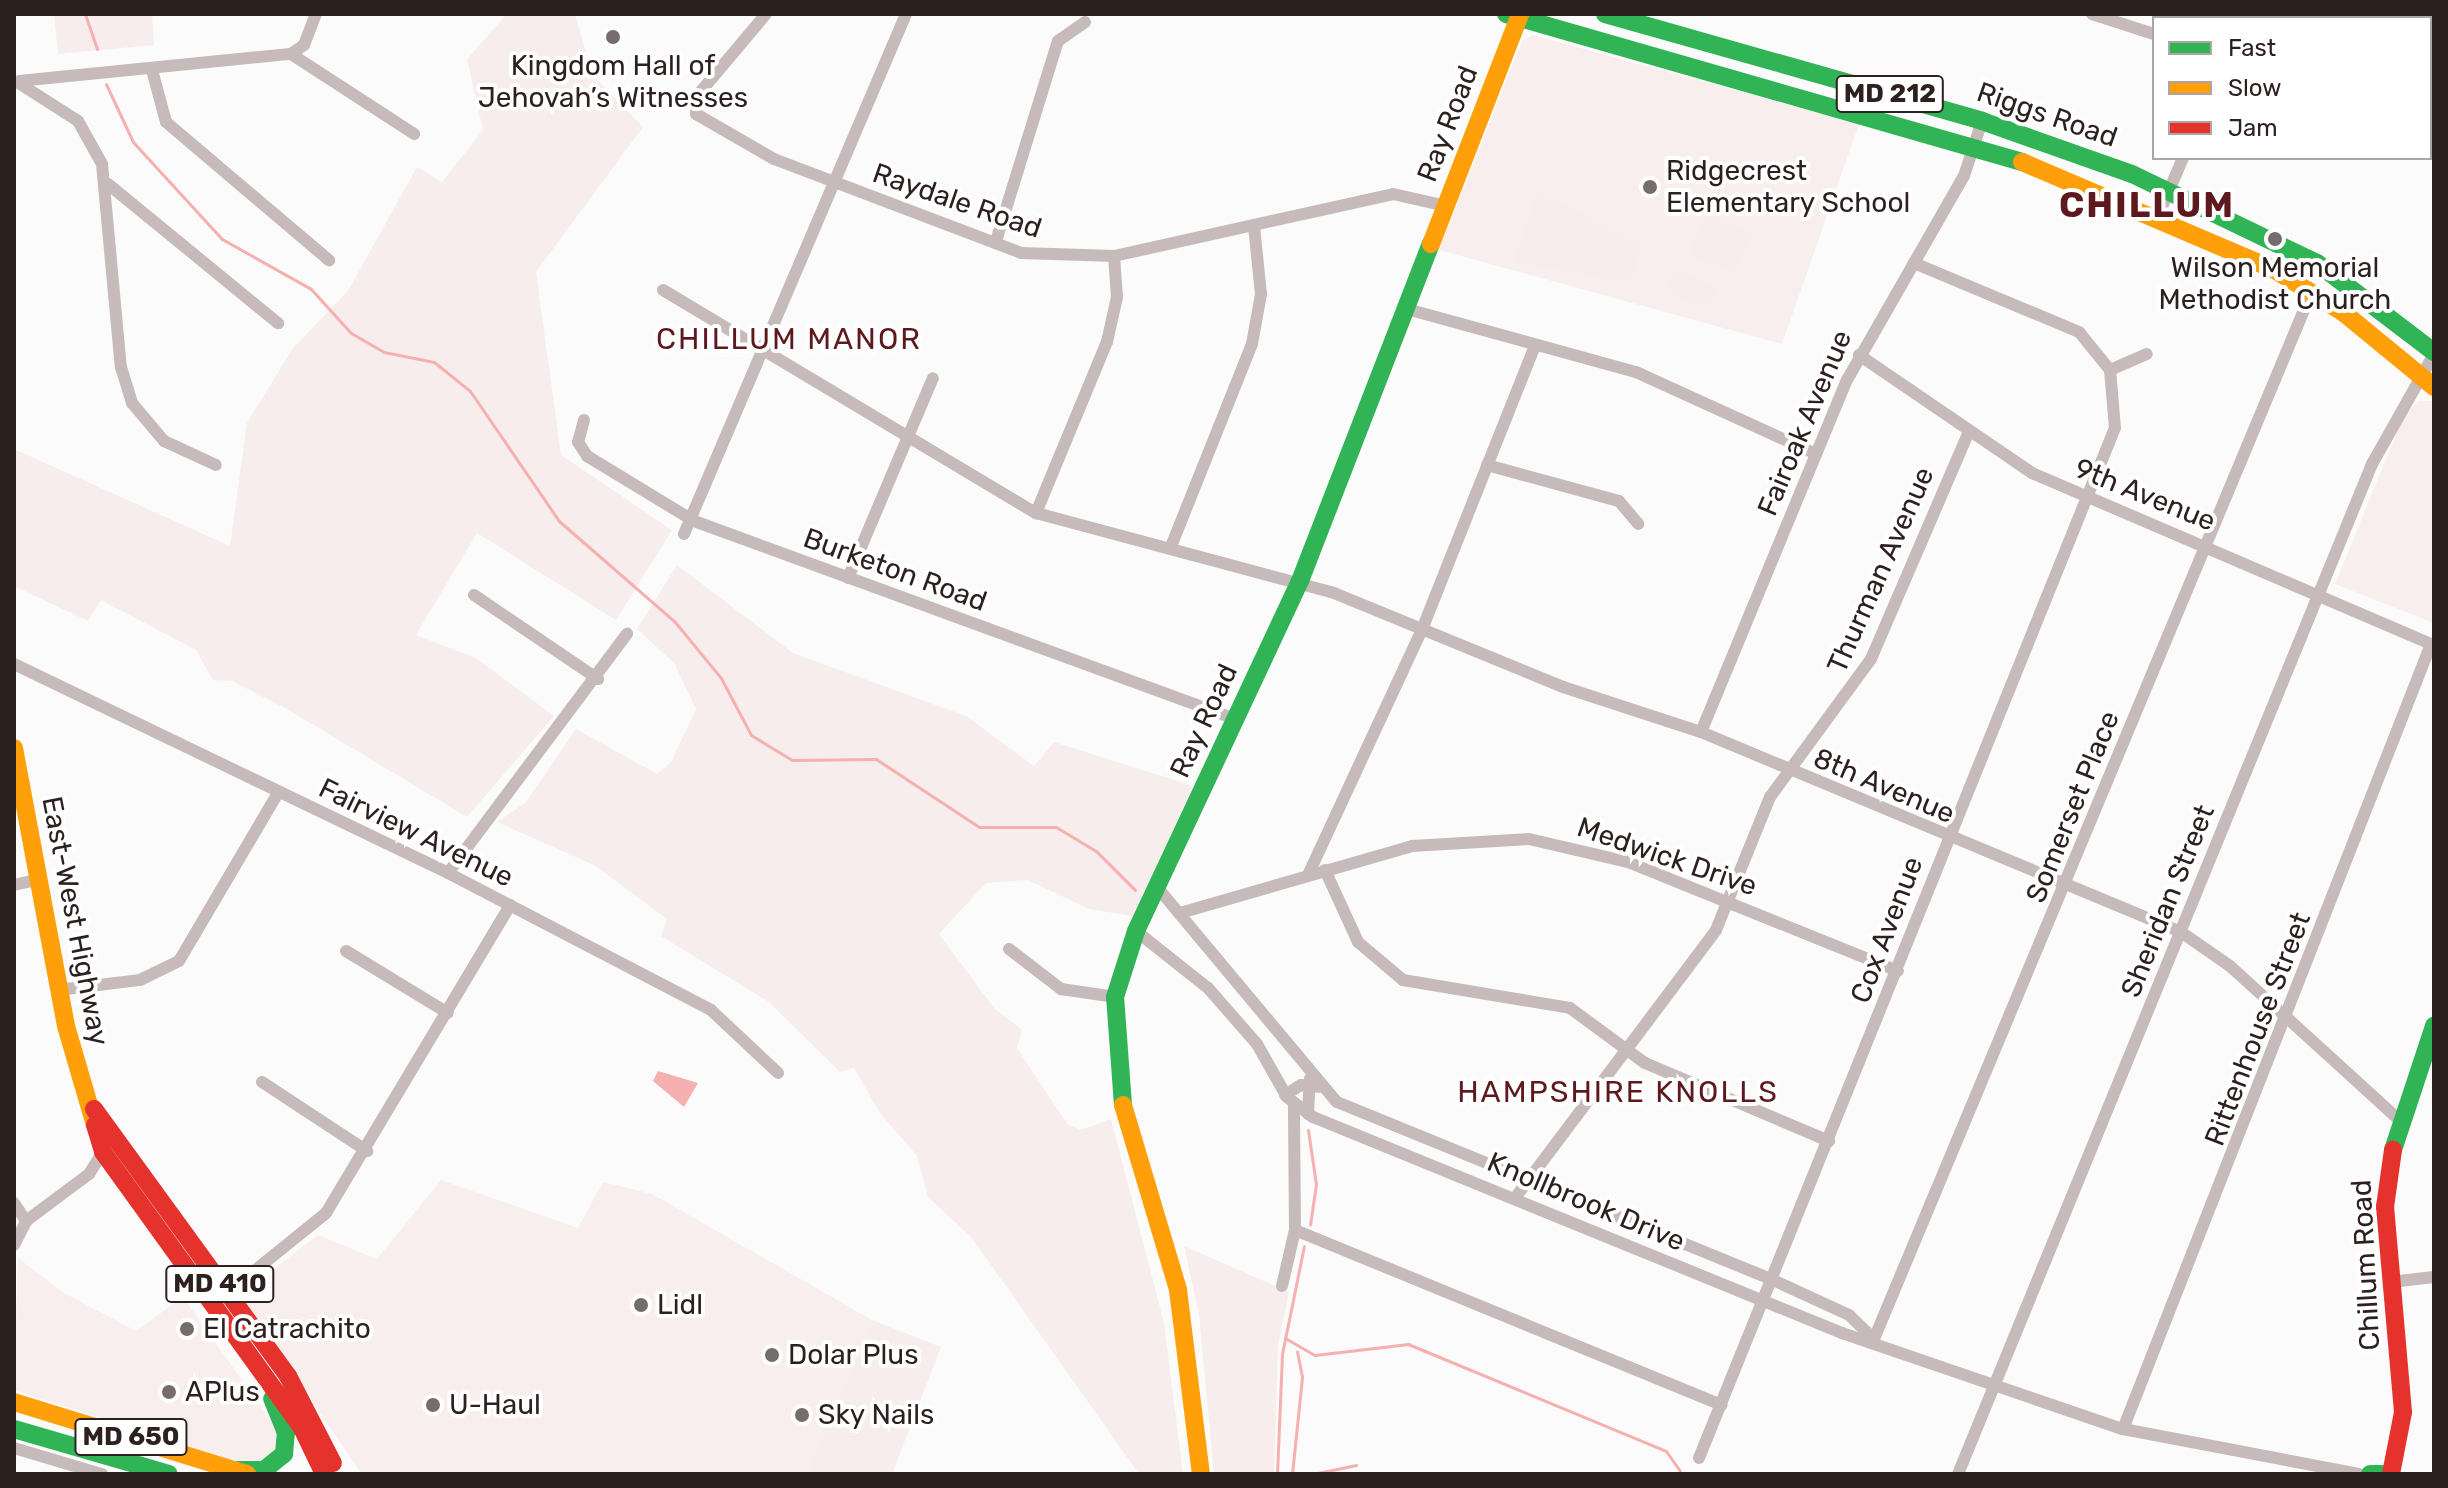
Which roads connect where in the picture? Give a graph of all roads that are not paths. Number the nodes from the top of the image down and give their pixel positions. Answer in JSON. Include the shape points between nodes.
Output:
{"nodes":[{"id":1,"x":316,"y":14,"type":"edge"},
{"id":2,"x":766,"y":14,"type":"edge"},
{"id":3,"x":906,"y":14,"type":"edge"},
{"id":4,"x":1605,"y":14,"type":"edge"},
{"id":5,"x":1515,"y":15,"type":"edge"},
{"id":6,"x":2099,"y":15,"type":"edge"},
{"id":7,"x":1085,"y":22,"type":"dead end"},
{"id":8,"x":2152,"y":33,"type":"edge"},
{"id":9,"x":291,"y":54,"type":"junction"},
{"id":10,"x":152,"y":70,"type":"junction"},
{"id":11,"x":15,"y":82,"type":"edge"},
{"id":12,"x":1982,"y":121,"type":"junction"},
{"id":13,"x":414,"y":134,"type":"dead end"},
{"id":14,"x":1974,"y":145,"type":"junction"},
{"id":15,"x":2182,"y":160,"type":"edge"},
{"id":16,"x":833,"y":182,"type":"junction"},
{"id":17,"x":108,"y":184,"type":"junction"},
{"id":18,"x":2170,"y":190,"type":"junction"},
{"id":19,"x":1446,"y":206,"type":"junction"},
{"id":20,"x":2159,"y":214,"type":"junction"},
{"id":21,"x":1254,"y":226,"type":"junction"},
{"id":22,"x":996,"y":241,"type":"junction"},
{"id":23,"x":1114,"y":256,"type":"junction"},
{"id":24,"x":329,"y":260,"type":"dead end"},
{"id":25,"x":1914,"y":263,"type":"junction"},
{"id":26,"x":663,"y":290,"type":"dead end"},
{"id":27,"x":2312,"y":291,"type":"junction"},
{"id":28,"x":1407,"y":309,"type":"junction"},
{"id":29,"x":278,"y":323,"type":"dead end"},
{"id":30,"x":1535,"y":345,"type":"junction"},
{"id":31,"x":762,"y":349,"type":"junction"},
{"id":32,"x":2434,"y":353,"type":"edge"},
{"id":33,"x":2147,"y":354,"type":"dead end"},
{"id":34,"x":1859,"y":355,"type":"junction"},
{"id":35,"x":2110,"y":370,"type":"junction"},
{"id":36,"x":2418,"y":373,"type":"junction"},
{"id":37,"x":933,"y":378,"type":"dead end"},
{"id":38,"x":2434,"y":387,"type":"edge"},
{"id":39,"x":584,"y":420,"type":"dead end"},
{"id":40,"x":1968,"y":434,"type":"junction"},
{"id":41,"x":911,"y":440,"type":"junction"},
{"id":42,"x":1816,"y":454,"type":"junction"},
{"id":43,"x":216,"y":465,"type":"dead end"},
{"id":44,"x":1487,"y":465,"type":"junction"},
{"id":45,"x":2086,"y":498,"type":"junction"},
{"id":46,"x":1036,"y":513,"type":"junction"},
{"id":47,"x":694,"y":521,"type":"junction"},
{"id":48,"x":1638,"y":524,"type":"dead end"},
{"id":49,"x":684,"y":534,"type":"dead end"},
{"id":50,"x":2206,"y":545,"type":"junction"},
{"id":51,"x":1170,"y":549,"type":"junction"},
{"id":52,"x":848,"y":578,"type":"junction"},
{"id":53,"x":1300,"y":581,"type":"junction"},
{"id":54,"x":2322,"y":592,"type":"junction"},
{"id":55,"x":474,"y":595,"type":"dead end"},
{"id":56,"x":1421,"y":632,"type":"junction"},
{"id":57,"x":627,"y":634,"type":"dead end"},
{"id":58,"x":2431,"y":644,"type":"joint"},
{"id":59,"x":14,"y":664,"type":"edge"},
{"id":60,"x":598,"y":679,"type":"junction"},
{"id":61,"x":1235,"y":719,"type":"junction"},
{"id":62,"x":1701,"y":732,"type":"junction"},
{"id":63,"x":14,"y":748,"type":"edge"},
{"id":64,"x":1786,"y":771,"type":"junction"},
{"id":65,"x":278,"y":793,"type":"junction"},
{"id":66,"x":1946,"y":839,"type":"junction"},
{"id":67,"x":1325,"y":870,"type":"junction"},
{"id":68,"x":448,"y":873,"type":"junction"},
{"id":69,"x":1308,"y":875,"type":"junction"},
{"id":70,"x":36,"y":880,"type":"junction"},
{"id":71,"x":14,"y":885,"type":"edge"},
{"id":72,"x":2067,"y":886,"type":"junction"},
{"id":73,"x":1157,"y":887,"type":"junction"},
{"id":74,"x":1728,"y":902,"type":"junction"},
{"id":75,"x":510,"y":905,"type":"junction"},
{"id":76,"x":1180,"y":913,"type":"junction"},
{"id":77,"x":1136,"y":931,"type":"junction"},
{"id":78,"x":2181,"y":932,"type":"junction"},
{"id":79,"x":1009,"y":949,"type":"dead end"},
{"id":80,"x":346,"y":951,"type":"dead end"},
{"id":81,"x":1898,"y":971,"type":"junction"},
{"id":82,"x":58,"y":990,"type":"junction"},
{"id":83,"x":1115,"y":997,"type":"junction"},
{"id":84,"x":448,"y":1013,"type":"junction"},
{"id":85,"x":2288,"y":1018,"type":"junction"},
{"id":86,"x":2434,"y":1026,"type":"edge"},
{"id":87,"x":1625,"y":1051,"type":"junction"},
{"id":88,"x":778,"y":1073,"type":"dead end"},
{"id":89,"x":1312,"y":1078,"type":"junction"},
{"id":90,"x":262,"y":1082,"type":"dead end"},
{"id":91,"x":1289,"y":1099,"type":"junction"},
{"id":92,"x":88,"y":1103,"type":"junction"},
{"id":93,"x":1308,"y":1114,"type":"junction"},
{"id":94,"x":2399,"y":1120,"type":"junction"},
{"id":95,"x":1829,"y":1141,"type":"junction"},
{"id":96,"x":367,"y":1151,"type":"junction"},
{"id":97,"x":103,"y":1152,"type":"junction"},
{"id":98,"x":1527,"y":1183,"type":"junction"},
{"id":99,"x":1515,"y":1198,"type":"junction"},
{"id":100,"x":14,"y":1203,"type":"edge"},
{"id":101,"x":26,"y":1221,"type":"junction"},
{"id":102,"x":1295,"y":1230,"type":"junction"},
{"id":103,"x":14,"y":1245,"type":"edge"},
{"id":104,"x":2434,"y":1277,"type":"edge"},
{"id":105,"x":1773,"y":1280,"type":"junction"},
{"id":106,"x":2391,"y":1282,"type":"junction"},
{"id":107,"x":1282,"y":1286,"type":"dead end"},
{"id":108,"x":227,"y":1293,"type":"junction"},
{"id":109,"x":1765,"y":1302,"type":"junction"},
{"id":110,"x":1874,"y":1339,"type":"junction"},
{"id":111,"x":257,"y":1362,"type":"junction"},
{"id":112,"x":1995,"y":1380,"type":"junction"},
{"id":113,"x":14,"y":1402,"type":"edge"},
{"id":114,"x":1721,"y":1405,"type":"junction"},
{"id":115,"x":83,"y":1422,"type":"junction"},
{"id":116,"x":14,"y":1429,"type":"edge"},
{"id":117,"x":2123,"y":1429,"type":"junction"},
{"id":118,"x":78,"y":1446,"type":"junction"},
{"id":119,"x":14,"y":1448,"type":"edge"},
{"id":120,"x":1699,"y":1458,"type":"dead end"},
{"id":121,"x":75,"y":1470,"type":"edge"},
{"id":122,"x":2379,"y":1471,"type":"edge"},
{"id":123,"x":242,"y":1472,"type":"edge"},
{"id":124,"x":2346,"y":1473,"type":"edge"},
{"id":125,"x":102,"y":1474,"type":"edge"},
{"id":126,"x":169,"y":1474,"type":"edge"},
{"id":127,"x":324,"y":1474,"type":"edge"},
{"id":128,"x":338,"y":1474,"type":"edge"},
{"id":129,"x":1201,"y":1474,"type":"edge"},
{"id":130,"x":1958,"y":1474,"type":"edge"}],
"edges":[{"from":1,"to":9,"type":"street","via":[[304,45]]},
{"from":2,"to":16,"type":"street","name":"Raydale Road","via":[[697,96],[701,117],[759,152]]},
{"from":3,"to":16,"type":"street"},
{"from":4,"to":12,"type":"main road","name":"Riggs Road","number":"MD 212"},
{"from":5,"to":14,"type":"main road","name":"Riggs Road","number":"MD 212"},
{"from":5,"to":19,"type":"main road","name":"Ray Road"},
{"from":6,"to":8,"type":"street"},
{"from":7,"to":22,"type":"street","via":[[1058,41]]},
{"from":9,"to":10,"type":"street"},
{"from":9,"to":13,"type":"street"},
{"from":10,"to":11,"type":"street"},
{"from":10,"to":24,"type":"street","via":[[166,122]]},
{"from":11,"to":17,"type":"street","via":[[78,121]]},
{"from":12,"to":14,"type":"street","name":"Fairoak Avenue"},
{"from":12,"to":18,"type":"main road","name":"Riggs Road","number":"MD 212"},
{"from":14,"to":20,"type":"main road","name":"Riggs Road","number":"MD 212"},
{"from":14,"to":25,"type":"street","name":"Fairoak Avenue"},
{"from":15,"to":18,"type":"street"},
{"from":16,"to":22,"type":"street","name":"Raydale Road"},
{"from":16,"to":31,"type":"street"},
{"from":17,"to":29,"type":"street"},
{"from":17,"to":43,"type":"street","via":[[127,392],[164,441]]},
{"from":18,"to":20,"type":"street"},
{"from":18,"to":32,"type":"main road","name":"Riggs Road","number":"MD 212","via":[[2317,263]]},
{"from":19,"to":21,"type":"street","name":"Raydale Road","via":[[1393,194]]},
{"from":19,"to":28,"type":"main road","name":"Ray Road"},
{"from":20,"to":27,"type":"main road","name":"Riggs Road","number":"MD 212"},
{"from":21,"to":23,"type":"street","name":"Raydale Road"},
{"from":21,"to":51,"type":"street","via":[[1261,294],[1252,344]]},
{"from":22,"to":23,"type":"street","name":"Raydale Road","via":[[1036,257]]},
{"from":23,"to":46,"type":"street","via":[[1117,297],[1107,342]]},
{"from":25,"to":34,"type":"street","name":"Fairoak Avenue"},
{"from":25,"to":35,"type":"street","via":[[2069,326]]},
{"from":26,"to":31,"type":"street","name":"8th Avenue"},
{"from":27,"to":36,"type":"main road","name":"Riggs Road","number":"MD 212"},
{"from":27,"to":50,"type":"street","name":"Somerset Place"},
{"from":28,"to":30,"type":"street"},
{"from":28,"to":53,"type":"main road","name":"Ray Road"},
{"from":30,"to":42,"type":"street","via":[[1654,379]]},
{"from":30,"to":44,"type":"street"},
{"from":31,"to":41,"type":"street","name":"8th Avenue"},
{"from":31,"to":47,"type":"street"},
{"from":32,"to":36,"type":"street","name":"Sheridan Street"},
{"from":33,"to":35,"type":"street"},
{"from":34,"to":40,"type":"street","name":"9th Avenue"},
{"from":34,"to":42,"type":"street","name":"Fairoak Avenue"},
{"from":35,"to":45,"type":"street","name":"Cox Avenue","via":[[2115,428]]},
{"from":36,"to":38,"type":"main road","name":"Riggs Road","number":"MD 212"},
{"from":36,"to":54,"type":"street","name":"Sheridan Street"},
{"from":37,"to":41,"type":"street"},
{"from":39,"to":47,"type":"street","name":"Burketon Road","via":[[578,442],[587,456]]},
{"from":40,"to":45,"type":"street","name":"9th Avenue"},
{"from":40,"to":64,"type":"street","name":"Thurman Avenue","via":[[1871,659],[1837,715]]},
{"from":41,"to":46,"type":"street","name":"8th Avenue"},
{"from":41,"to":52,"type":"street"},
{"from":42,"to":62,"type":"street","name":"Fairoak Avenue"},
{"from":44,"to":48,"type":"street","via":[[1619,501]]},
{"from":44,"to":56,"type":"street"},
{"from":45,"to":50,"type":"street","name":"9th Avenue"},
{"from":45,"to":66,"type":"street","name":"Cox Avenue"},
{"from":46,"to":51,"type":"street","name":"8th Avenue"},
{"from":47,"to":49,"type":"street"},
{"from":47,"to":52,"type":"street","name":"Burketon Road"},
{"from":50,"to":54,"type":"street","name":"9th Avenue"},
{"from":50,"to":72,"type":"street","name":"Somerset Place"},
{"from":51,"to":53,"type":"street","name":"8th Avenue"},
{"from":52,"to":61,"type":"street","name":"Burketon Road"},
{"from":53,"to":56,"type":"street","name":"8th Avenue"},
{"from":53,"to":61,"type":"main road","name":"Ray Road"},
{"from":54,"to":58,"type":"street","name":"9th Avenue"},
{"from":54,"to":78,"type":"street","name":"Sheridan Street"},
{"from":55,"to":60,"type":"street"},
{"from":56,"to":62,"type":"street","name":"8th Avenue"},
{"from":56,"to":69,"type":"street"},
{"from":57,"to":60,"type":"street"},
{"from":58,"to":85,"type":"street","name":"Rittenhouse Street"},
{"from":59,"to":65,"type":"street","name":"Fairview Avenue"},
{"from":60,"to":68,"type":"street"},
{"from":61,"to":73,"type":"main road","name":"Ray Road"},
{"from":62,"to":64,"type":"street","name":"8th Avenue"},
{"from":63,"to":70,"type":"main road","name":"East-West Highway","number":"MD 410"},
{"from":64,"to":66,"type":"street","name":"8th Avenue"},
{"from":64,"to":74,"type":"street","name":"Thurman Avenue","via":[[1754,828]]},
{"from":65,"to":68,"type":"street","name":"Fairview Avenue"},
{"from":65,"to":82,"type":"street","via":[[179,961],[140,980]]},
{"from":66,"to":72,"type":"street","name":"8th Avenue"},
{"from":66,"to":81,"type":"street","name":"Cox Avenue"},
{"from":67,"to":69,"type":"street","name":"Medwick Drive"},
{"from":67,"to":74,"type":"street","name":"Medwick Drive","via":[[1434,842],[1529,839],[1596,852]]},
{"from":67,"to":87,"type":"street","via":[[1349,929],[1391,973],[1446,992],[1570,1008]]},
{"from":68,"to":75,"type":"street","name":"Fairview Avenue"},
{"from":69,"to":76,"type":"street","name":"Medwick Drive"},
{"from":70,"to":71,"type":"street"},
{"from":70,"to":82,"type":"main road","name":"East-West Highway","number":"MD 410"},
{"from":72,"to":78,"type":"street","name":"8th Avenue"},
{"from":72,"to":110,"type":"street","name":"Somerset Place"},
{"from":73,"to":76,"type":"street","name":"Knollbrook Drive"},
{"from":73,"to":77,"type":"main road","name":"Ray Road"},
{"from":74,"to":81,"type":"street","name":"Medwick Drive"},
{"from":74,"to":87,"type":"street","name":"Thurman Avenue","via":[[1697,958]]},
{"from":75,"to":84,"type":"street"},
{"from":75,"to":88,"type":"street","name":"Fairview Avenue","via":[[724,1018]]},
{"from":76,"to":89,"type":"street","name":"Knollbrook Drive"},
{"from":77,"to":83,"type":"main road","name":"Ray Road"},
{"from":77,"to":91,"type":"street","via":[[1208,988],[1257,1044]]},
{"from":78,"to":85,"type":"street","name":"8th Avenue"},
{"from":78,"to":112,"type":"street","name":"Sheridan Street"},
{"from":79,"to":83,"type":"street","via":[[1061,989]]},
{"from":80,"to":84,"type":"street"},
{"from":81,"to":95,"type":"street","name":"Cox Avenue"},
{"from":82,"to":92,"type":"main road","name":"East-West Highway","number":"MD 410"},
{"from":83,"to":129,"type":"main road","name":"Ray Road","via":[[1117,1084],[1178,1290]]},
{"from":84,"to":96,"type":"street"},
{"from":85,"to":94,"type":"street","name":"8th Avenue"},
{"from":85,"to":117,"type":"street","name":"Rittenhouse Street"},
{"from":86,"to":94,"type":"main road","name":"Chillum Road"},
{"from":87,"to":95,"type":"street"},
{"from":87,"to":98,"type":"street","name":"Thurman Avenue"},
{"from":89,"to":91,"type":"street"},
{"from":89,"to":93,"type":"street"},
{"from":89,"to":98,"type":"street","name":"Knollbrook Drive","via":[[1365,1115]]},
{"from":90,"to":96,"type":"street"},
{"from":91,"to":93,"type":"street","name":"Knollbrook Drive"},
{"from":91,"to":102,"type":"street"},
{"from":92,"to":97,"type":"main road","name":"East-West Highway","number":"MD 410"},
{"from":92,"to":108,"type":"main road","name":"East-West Highway","number":"MD 410"},
{"from":93,"to":99,"type":"street","name":"Knollbrook Drive"},
{"from":94,"to":106,"type":"main road","name":"Chillum Road","via":[[2385,1207]]},
{"from":95,"to":105,"type":"street","name":"Cox Avenue"},
{"from":96,"to":108,"type":"street","via":[[317,1225]]},
{"from":97,"to":101,"type":"street","via":[[89,1174]]},
{"from":97,"to":111,"type":"main road","name":"East-West Highway","number":"MD 410"},
{"from":98,"to":99,"type":"street","name":"Thurman Avenue"},
{"from":98,"to":105,"type":"street","name":"Knollbrook Drive"},
{"from":99,"to":109,"type":"street","name":"Knollbrook Drive"},
{"from":100,"to":101,"type":"street"},
{"from":101,"to":103,"type":"street"},
{"from":102,"to":107,"type":"street"},
{"from":102,"to":114,"type":"street"},
{"from":104,"to":106,"type":"street"},
{"from":105,"to":109,"type":"street","name":"Cox Avenue"},
{"from":105,"to":110,"type":"street","name":"Knollbrook Drive","via":[[1849,1315]]},
{"from":106,"to":122,"type":"main road","name":"Chillum Road","via":[[2403,1412]]},
{"from":108,"to":128,"type":"main road","name":"East-West Highway","number":"MD 410","via":[[288,1376]]},
{"from":109,"to":110,"type":"street","name":"Knollbrook Drive"},
{"from":109,"to":114,"type":"street","name":"Cox Avenue"},
{"from":110,"to":112,"type":"street","name":"Knollbrook Drive"},
{"from":111,"to":123,"type":"main road","via":[[287,1445],[275,1466]]},
{"from":111,"to":127,"type":"main road","name":"East-West Highway","number":"MD 410"},
{"from":112,"to":117,"type":"street","name":"Knollbrook Drive"},
{"from":112,"to":130,"type":"street","name":"Sheridan Street"},
{"from":113,"to":115,"type":"main road","number":"MD 650"},
{"from":114,"to":120,"type":"street","name":"Cox Avenue"},
{"from":115,"to":118,"type":"street"},
{"from":115,"to":123,"type":"main road","number":"MD 650"},
{"from":116,"to":118,"type":"main road","number":"MD 650"},
{"from":117,"to":124,"type":"street","name":"Knollbrook Drive"},
{"from":118,"to":121,"type":"street"},
{"from":118,"to":126,"type":"main road","number":"MD 650"},
{"from":119,"to":121,"type":"street"},
{"from":121,"to":125,"type":"street"},
{"from":122,"to":124,"type":"street","name":"Knollbrook Drive"}]}
